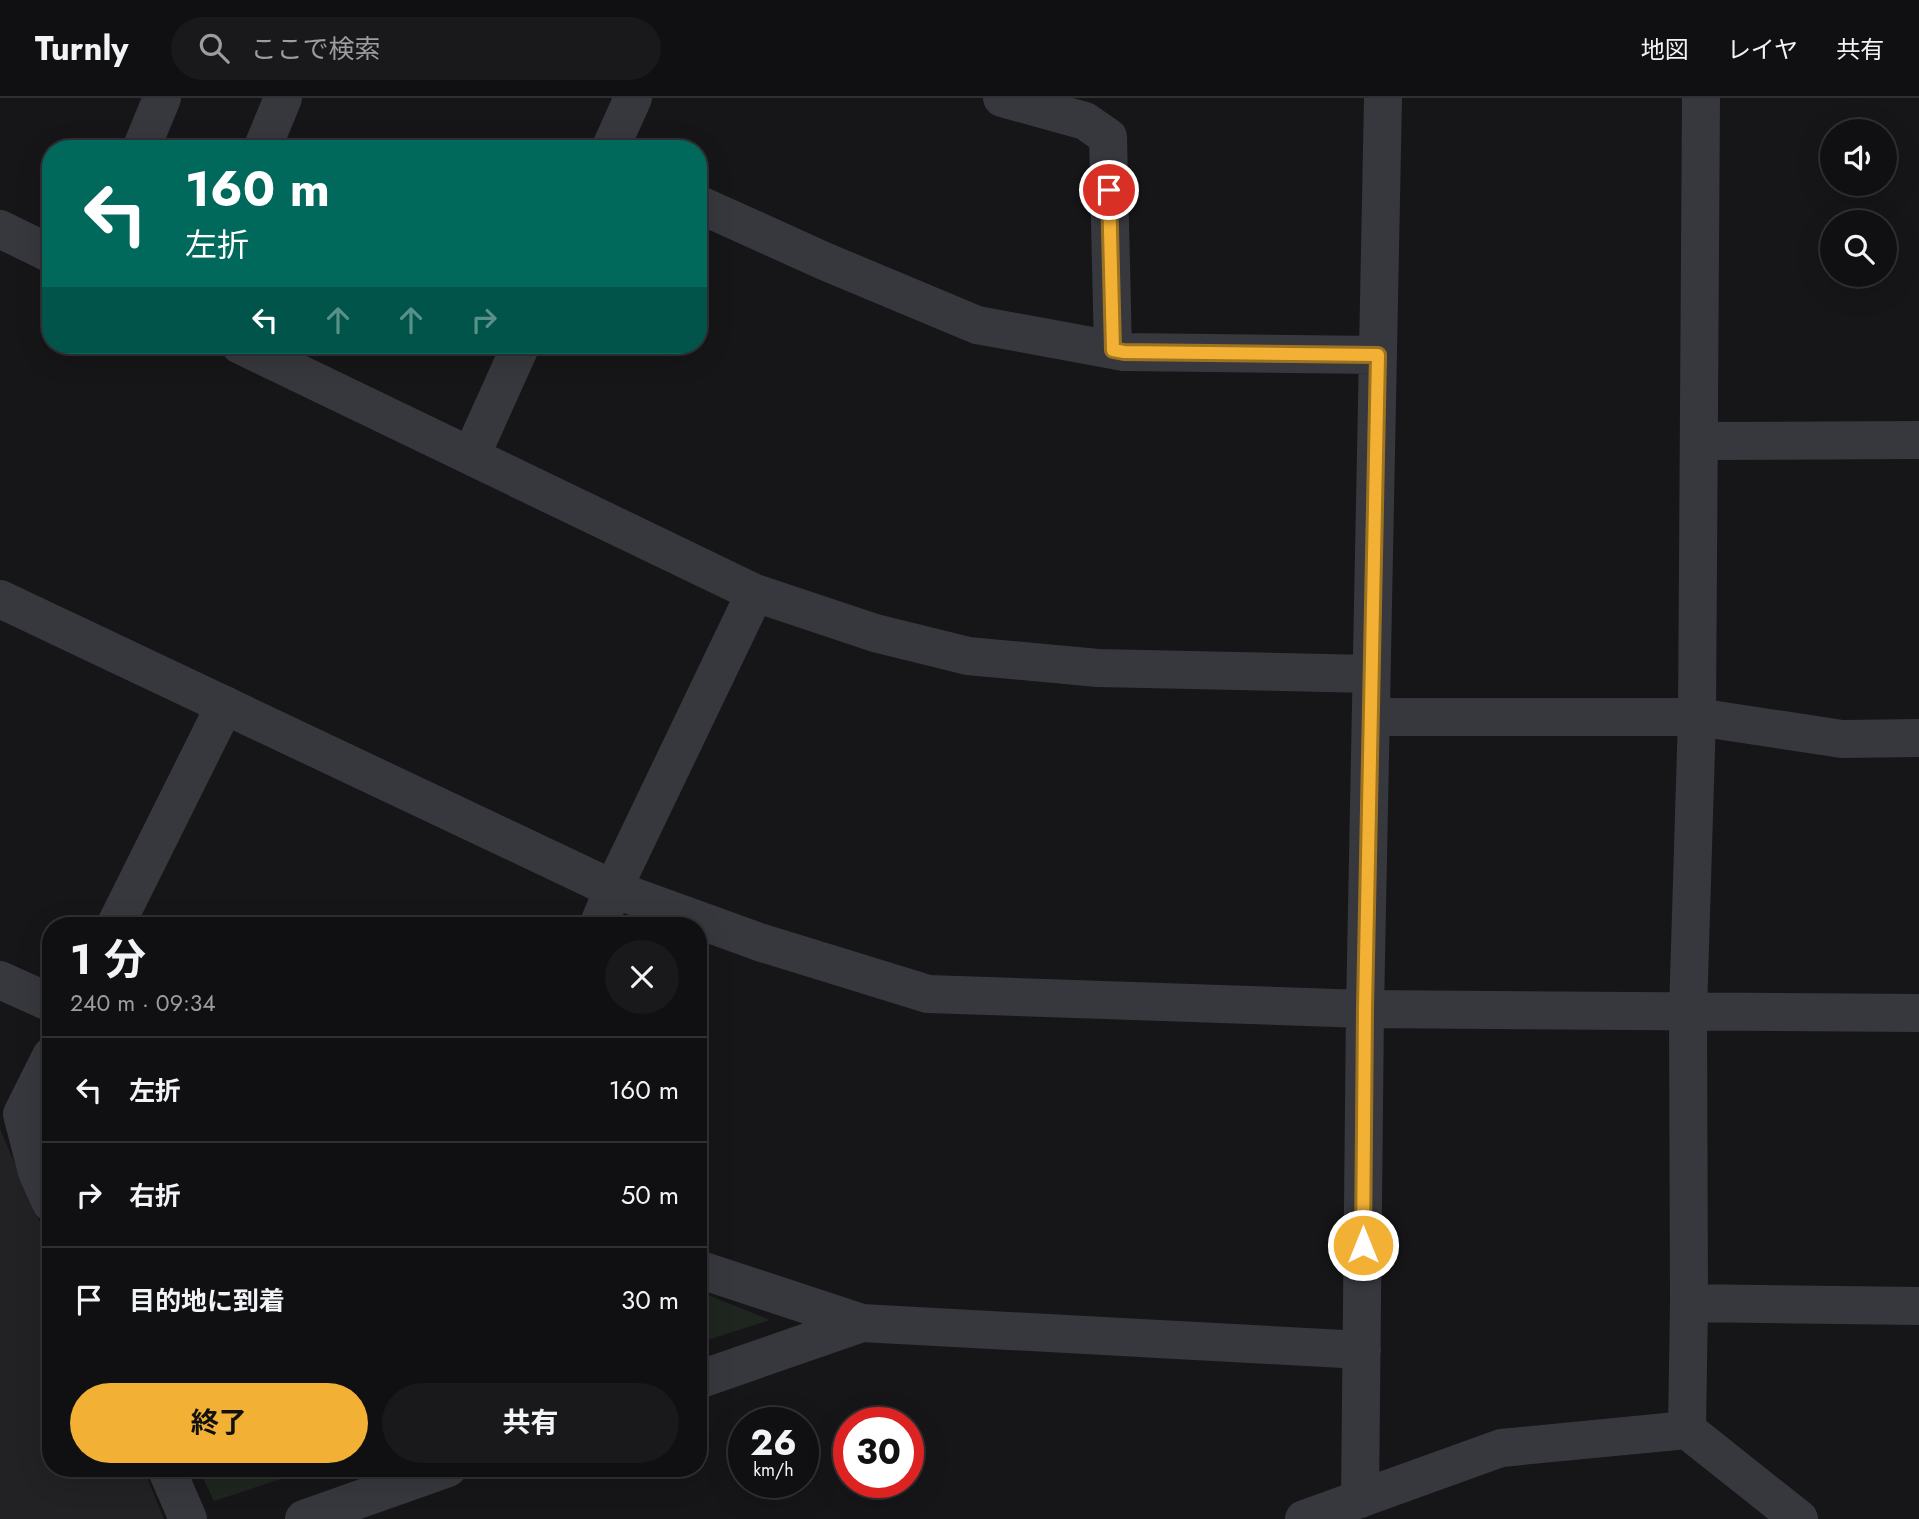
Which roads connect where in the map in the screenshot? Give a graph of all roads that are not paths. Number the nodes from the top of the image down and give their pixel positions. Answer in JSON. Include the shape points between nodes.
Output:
{"nodes":[{"id":1,"x":162,"y":98,"type":"edge"},
{"id":2,"x":283,"y":98,"type":"edge"},
{"id":3,"x":633,"y":98,"type":"edge"},
{"id":4,"x":1002,"y":98,"type":"edge"},
{"id":5,"x":1383,"y":98,"type":"edge"},
{"id":6,"x":1701,"y":98,"type":"edge"},
{"id":7,"x":145,"y":140,"type":"edge"},
{"id":8,"x":266,"y":140,"type":"edge"},
{"id":9,"x":614,"y":140,"type":"edge"},
{"id":10,"x":707,"y":208,"type":"edge"},
{"id":11,"x":0,"y":229,"type":"edge"},
{"id":12,"x":42,"y":250,"type":"edge"},
{"id":13,"x":1113,"y":350,"type":"junction"},
{"id":14,"x":259,"y":354,"type":"edge"},
{"id":15,"x":517,"y":354,"type":"edge"},
{"id":16,"x":1378,"y":355,"type":"junction"},
{"id":17,"x":1919,"y":440,"type":"edge"},
{"id":18,"x":1699,"y":441,"type":"junction"},
{"id":19,"x":471,"y":456,"type":"junction"},
{"id":20,"x":755,"y":593,"type":"junction"},
{"id":21,"x":0,"y":599,"type":"edge"},
{"id":22,"x":1371,"y":674,"type":"junction"},
{"id":23,"x":225,"y":705,"type":"junction"},
{"id":24,"x":1371,"y":717,"type":"junction"},
{"id":25,"x":1697,"y":717,"type":"junction"},
{"id":26,"x":1919,"y":738,"type":"edge"},
{"id":27,"x":614,"y":889,"type":"junction"},
{"id":28,"x":120,"y":917,"type":"edge"},
{"id":29,"x":602,"y":917,"type":"edge"},
{"id":30,"x":691,"y":917,"type":"edge"},
{"id":31,"x":707,"y":923,"type":"edge"},
{"id":32,"x":0,"y":980,"type":"edge"},
{"id":33,"x":42,"y":999,"type":"edge"},
{"id":34,"x":1365,"y":1009,"type":"junction"},
{"id":35,"x":1688,"y":1012,"type":"junction"},
{"id":36,"x":1919,"y":1013,"type":"edge"},
{"id":37,"x":42,"y":1074,"type":"edge"},
{"id":38,"x":42,"y":1183,"type":"edge"},
{"id":39,"x":707,"y":1272,"type":"edge"},
{"id":40,"x":1689,"y":1303,"type":"junction"},
{"id":41,"x":1919,"y":1307,"type":"edge"},
{"id":42,"x":862,"y":1323,"type":"junction"},
{"id":43,"x":1362,"y":1350,"type":"junction"},
{"id":44,"x":707,"y":1377,"type":"edge"},
{"id":45,"x":1687,"y":1430,"type":"junction"},
{"id":46,"x":170,"y":1477,"type":"edge"},
{"id":47,"x":423,"y":1477,"type":"edge"},
{"id":48,"x":1360,"y":1499,"type":"junction"},
{"id":49,"x":188,"y":1519,"type":"edge"},
{"id":50,"x":304,"y":1519,"type":"edge"},
{"id":51,"x":1304,"y":1519,"type":"edge"},
{"id":52,"x":1799,"y":1519,"type":"edge"}],
"edges":[{"from":1,"to":7,"type":"street"},
{"from":2,"to":8,"type":"street"},
{"from":3,"to":9,"type":"street"},
{"from":4,"to":13,"type":"street","via":[[1085,121],[1108,136]]},
{"from":5,"to":16,"type":"street"},
{"from":6,"to":18,"type":"street"},
{"from":10,"to":13,"type":"street","via":[[977,325]]},
{"from":11,"to":12,"type":"street"},
{"from":13,"to":16,"type":"street"},
{"from":14,"to":19,"type":"street"},
{"from":15,"to":19,"type":"street"},
{"from":16,"to":22,"type":"street"},
{"from":17,"to":18,"type":"street"},
{"from":18,"to":25,"type":"street"},
{"from":19,"to":20,"type":"street"},
{"from":20,"to":22,"type":"street","via":[[875,633],[968,656],[1098,668]]},
{"from":20,"to":27,"type":"street"},
{"from":21,"to":23,"type":"street"},
{"from":22,"to":24,"type":"street"},
{"from":23,"to":27,"type":"street"},
{"from":23,"to":28,"type":"street"},
{"from":24,"to":25,"type":"street"},
{"from":24,"to":34,"type":"street"},
{"from":25,"to":26,"type":"street","via":[[1842,738]]},
{"from":25,"to":35,"type":"street"},
{"from":27,"to":29,"type":"street"},
{"from":27,"to":30,"type":"street"},
{"from":31,"to":34,"type":"street","via":[[928,994]]},
{"from":32,"to":33,"type":"street"},
{"from":34,"to":35,"type":"street"},
{"from":34,"to":43,"type":"street"},
{"from":35,"to":36,"type":"street"},
{"from":35,"to":40,"type":"street"},
{"from":37,"to":38,"type":"street","via":[[22,1114]]},
{"from":39,"to":42,"type":"street"},
{"from":40,"to":41,"type":"street"},
{"from":40,"to":45,"type":"street"},
{"from":42,"to":43,"type":"street"},
{"from":42,"to":44,"type":"street"},
{"from":43,"to":48,"type":"street"},
{"from":45,"to":48,"type":"street","via":[[1501,1448]]},
{"from":45,"to":52,"type":"street"},
{"from":46,"to":49,"type":"street"},
{"from":47,"to":50,"type":"street"},
{"from":48,"to":51,"type":"street"}]}
